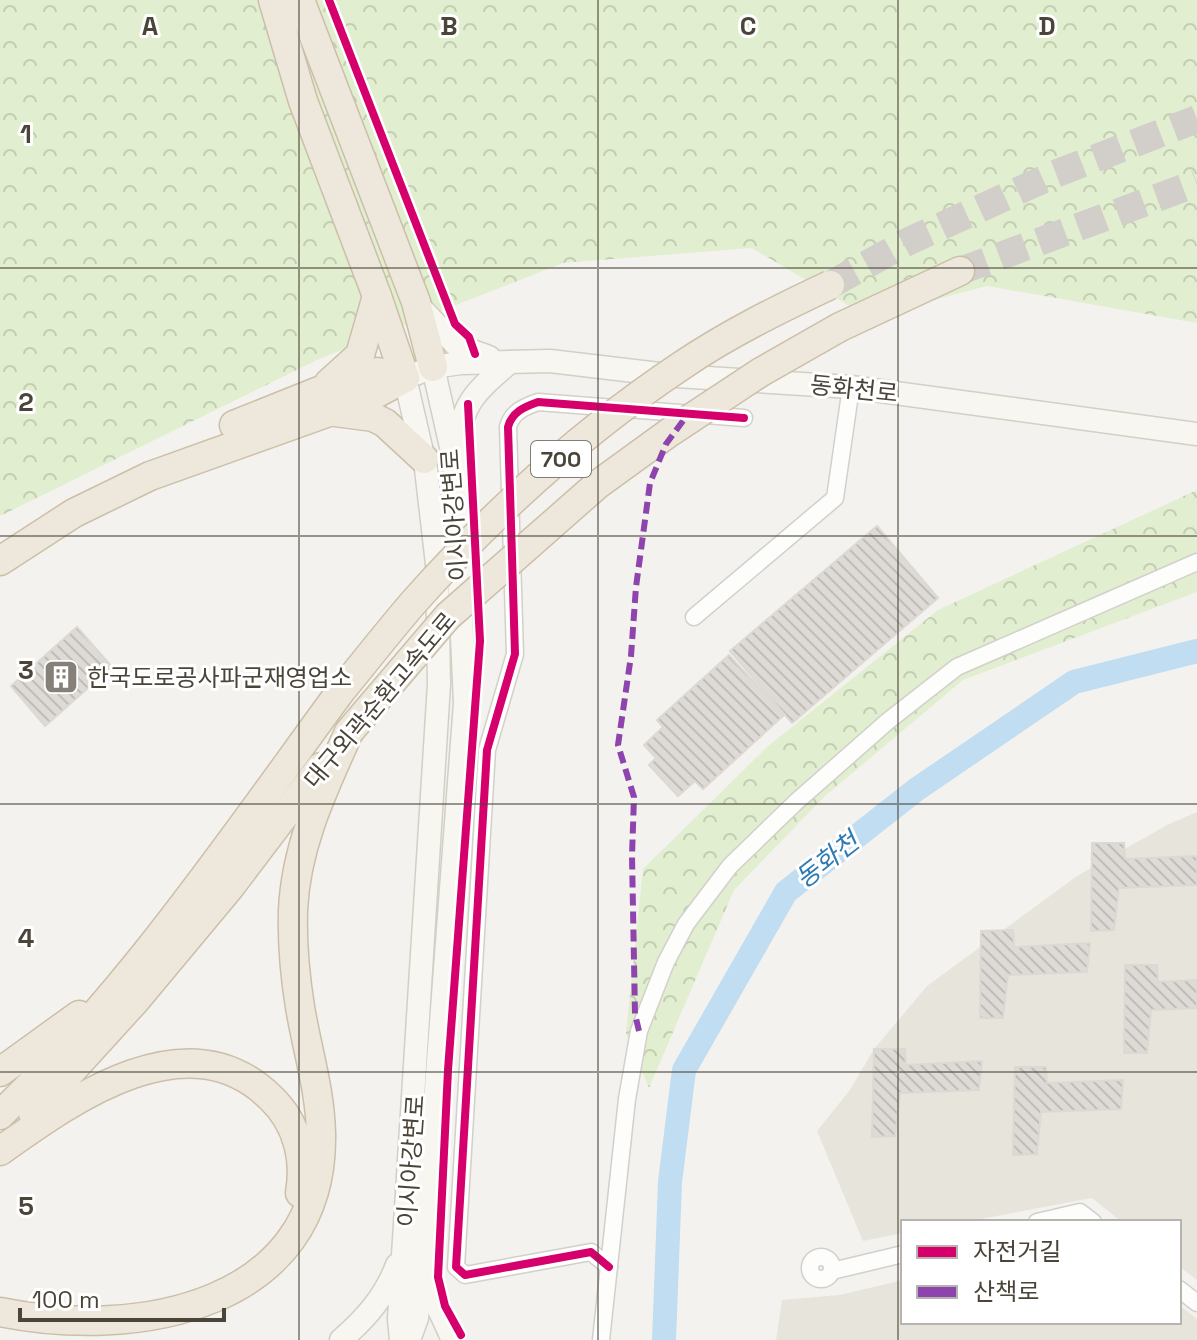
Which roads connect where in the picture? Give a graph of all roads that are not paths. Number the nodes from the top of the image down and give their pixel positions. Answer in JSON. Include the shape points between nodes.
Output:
{"nodes":[{"id":1,"x":273,"y":0,"type":"edge"},
{"id":2,"x":300,"y":0,"type":"edge"},
{"id":3,"x":960,"y":271,"type":"tunnel mouth"},
{"id":4,"x":830,"y":285,"type":"tunnel mouth"},
{"id":5,"x":377,"y":296,"type":"junction"},
{"id":6,"x":416,"y":302,"type":"junction"},
{"id":7,"x":510,"y":362,"type":"junction"},
{"id":8,"x":433,"y":367,"type":"junction"},
{"id":9,"x":405,"y":378,"type":"junction"},
{"id":10,"x":851,"y":387,"type":"junction"},
{"id":11,"x":323,"y":401,"type":"junction"},
{"id":12,"x":744,"y":418,"type":"dead end"},
{"id":13,"x":1197,"y":434,"type":"edge"},
{"id":14,"x":424,"y":459,"type":"junction"},
{"id":15,"x":454,"y":460,"type":"junction"},
{"id":16,"x":0,"y":546,"type":"edge"},
{"id":17,"x":0,"y":561,"type":"edge"},
{"id":18,"x":1197,"y":562,"type":"edge"},
{"id":19,"x":694,"y":617,"type":"dead end"},
{"id":20,"x":349,"y":732,"type":"junction"},
{"id":21,"x":118,"y":987,"type":"junction"},
{"id":22,"x":0,"y":1072,"type":"edge"},
{"id":23,"x":0,"y":1115,"type":"edge"},
{"id":24,"x":0,"y":1143,"type":"edge"},
{"id":25,"x":0,"y":1151,"type":"edge"},
{"id":26,"x":1046,"y":1220,"type":"edge"},
{"id":27,"x":1090,"y":1220,"type":"edge"},
{"id":28,"x":406,"y":1242,"type":"junction"},
{"id":29,"x":901,"y":1254,"type":"edge"},
{"id":30,"x":423,"y":1262,"type":"junction"},
{"id":31,"x":609,"y":1267,"type":"junction"},
{"id":32,"x":832,"y":1271,"type":"dead end"},
{"id":33,"x":1181,"y":1291,"type":"edge"},
{"id":34,"x":0,"y":1302,"type":"edge"},
{"id":35,"x":1197,"y":1303,"type":"edge"},
{"id":36,"x":0,"y":1312,"type":"edge"},
{"id":37,"x":341,"y":1340,"type":"edge"},
{"id":38,"x":401,"y":1340,"type":"edge"},
{"id":39,"x":409,"y":1340,"type":"edge"},
{"id":40,"x":453,"y":1340,"type":"edge"},
{"id":41,"x":601,"y":1340,"type":"edge"}],
"edges":[{"from":1,"to":5,"type":"highway","name":"이시아강변로","via":[[303,101]]},
{"from":2,"to":6,"type":"highway","name":"이시아강변로"},
{"from":3,"to":20,"type":"highway","name":"대구외곽순환고속도로","number":"700","bridge":true,"via":[[840,327],[761,372],[597,485],[448,616]]},
{"from":4,"to":21,"type":"highway","name":"대구외곽순환고속도로","number":"700","bridge":true,"via":[[682,366],[609,418],[485,527],[340,692],[169,928]]},
{"from":5,"to":9,"type":"highway","name":"이시아강변로"},
{"from":5,"to":11,"type":"highway","via":[[360,355]]},
{"from":6,"to":7,"type":"main road","via":[[456,345]]},
{"from":6,"to":8,"type":"highway","name":"이시아강변로"},
{"from":7,"to":8,"type":"main road","name":"동화천로"},
{"from":7,"to":10,"type":"main road","name":"동화천로"},
{"from":7,"to":15,"type":"main road","via":[[468,404]]},
{"from":8,"to":9,"type":"main road","name":"동화천로"},
{"from":8,"to":15,"type":"main road","name":"이시아강변로"},
{"from":9,"to":11,"type":"highway","via":[[377,372]]},
{"from":9,"to":14,"type":"main road","name":"이시아강변로"},
{"from":10,"to":13,"type":"main road","name":"동화천로"},
{"from":10,"to":19,"type":"street","via":[[835,498]]},
{"from":11,"to":14,"type":"highway","via":[[385,423]]},
{"from":11,"to":16,"type":"highway","via":[[191,442],[46,513]]},
{"from":11,"to":17,"type":"highway","via":[[138,481],[74,513]]},
{"from":12,"to":31,"type":"street","via":[[538,402],[522,408],[508,427],[515,654],[487,750],[456,1267],[465,1275],[591,1252]]},
{"from":14,"to":28,"type":"main road","name":"이시아강변로","via":[[437,564],[439,684]]},
{"from":15,"to":30,"type":"main road","name":"이시아강변로","via":[[465,703]]},
{"from":18,"to":31,"type":"street","via":[[957,667],[888,721],[730,866],[686,924],[639,1031]]},
{"from":20,"to":24,"type":"highway","name":"대구외곽순환고속도로","number":"700","via":[[135,1001]]},
{"from":20,"to":36,"type":"highway","via":[[308,827],[293,908],[299,994],[321,1131],[315,1188],[295,1233],[243,1288],[175,1315],[71,1325]]},
{"from":21,"to":22,"type":"highway"},
{"from":21,"to":23,"type":"highway","name":"대구외곽순환고속도로","number":"700"},
{"from":25,"to":34,"type":"highway","via":[[104,1085],[132,1073],[183,1064],[220,1068],[262,1089],[285,1115],[302,1165],[299,1198],[283,1234],[252,1267],[204,1296],[160,1309],[107,1315],[60,1314]]},
{"from":26,"to":27,"type":"street","via":[[1080,1212]]},
{"from":28,"to":37,"type":"main road","via":[[389,1288]]},
{"from":28,"to":38,"type":"main road","name":"이시아강변로"},
{"from":29,"to":32,"type":"street"},
{"from":30,"to":39,"type":"main road","name":"이시아강변로"},
{"from":30,"to":40,"type":"main road"},
{"from":31,"to":41,"type":"street"},
{"from":33,"to":35,"type":"street"}]}
